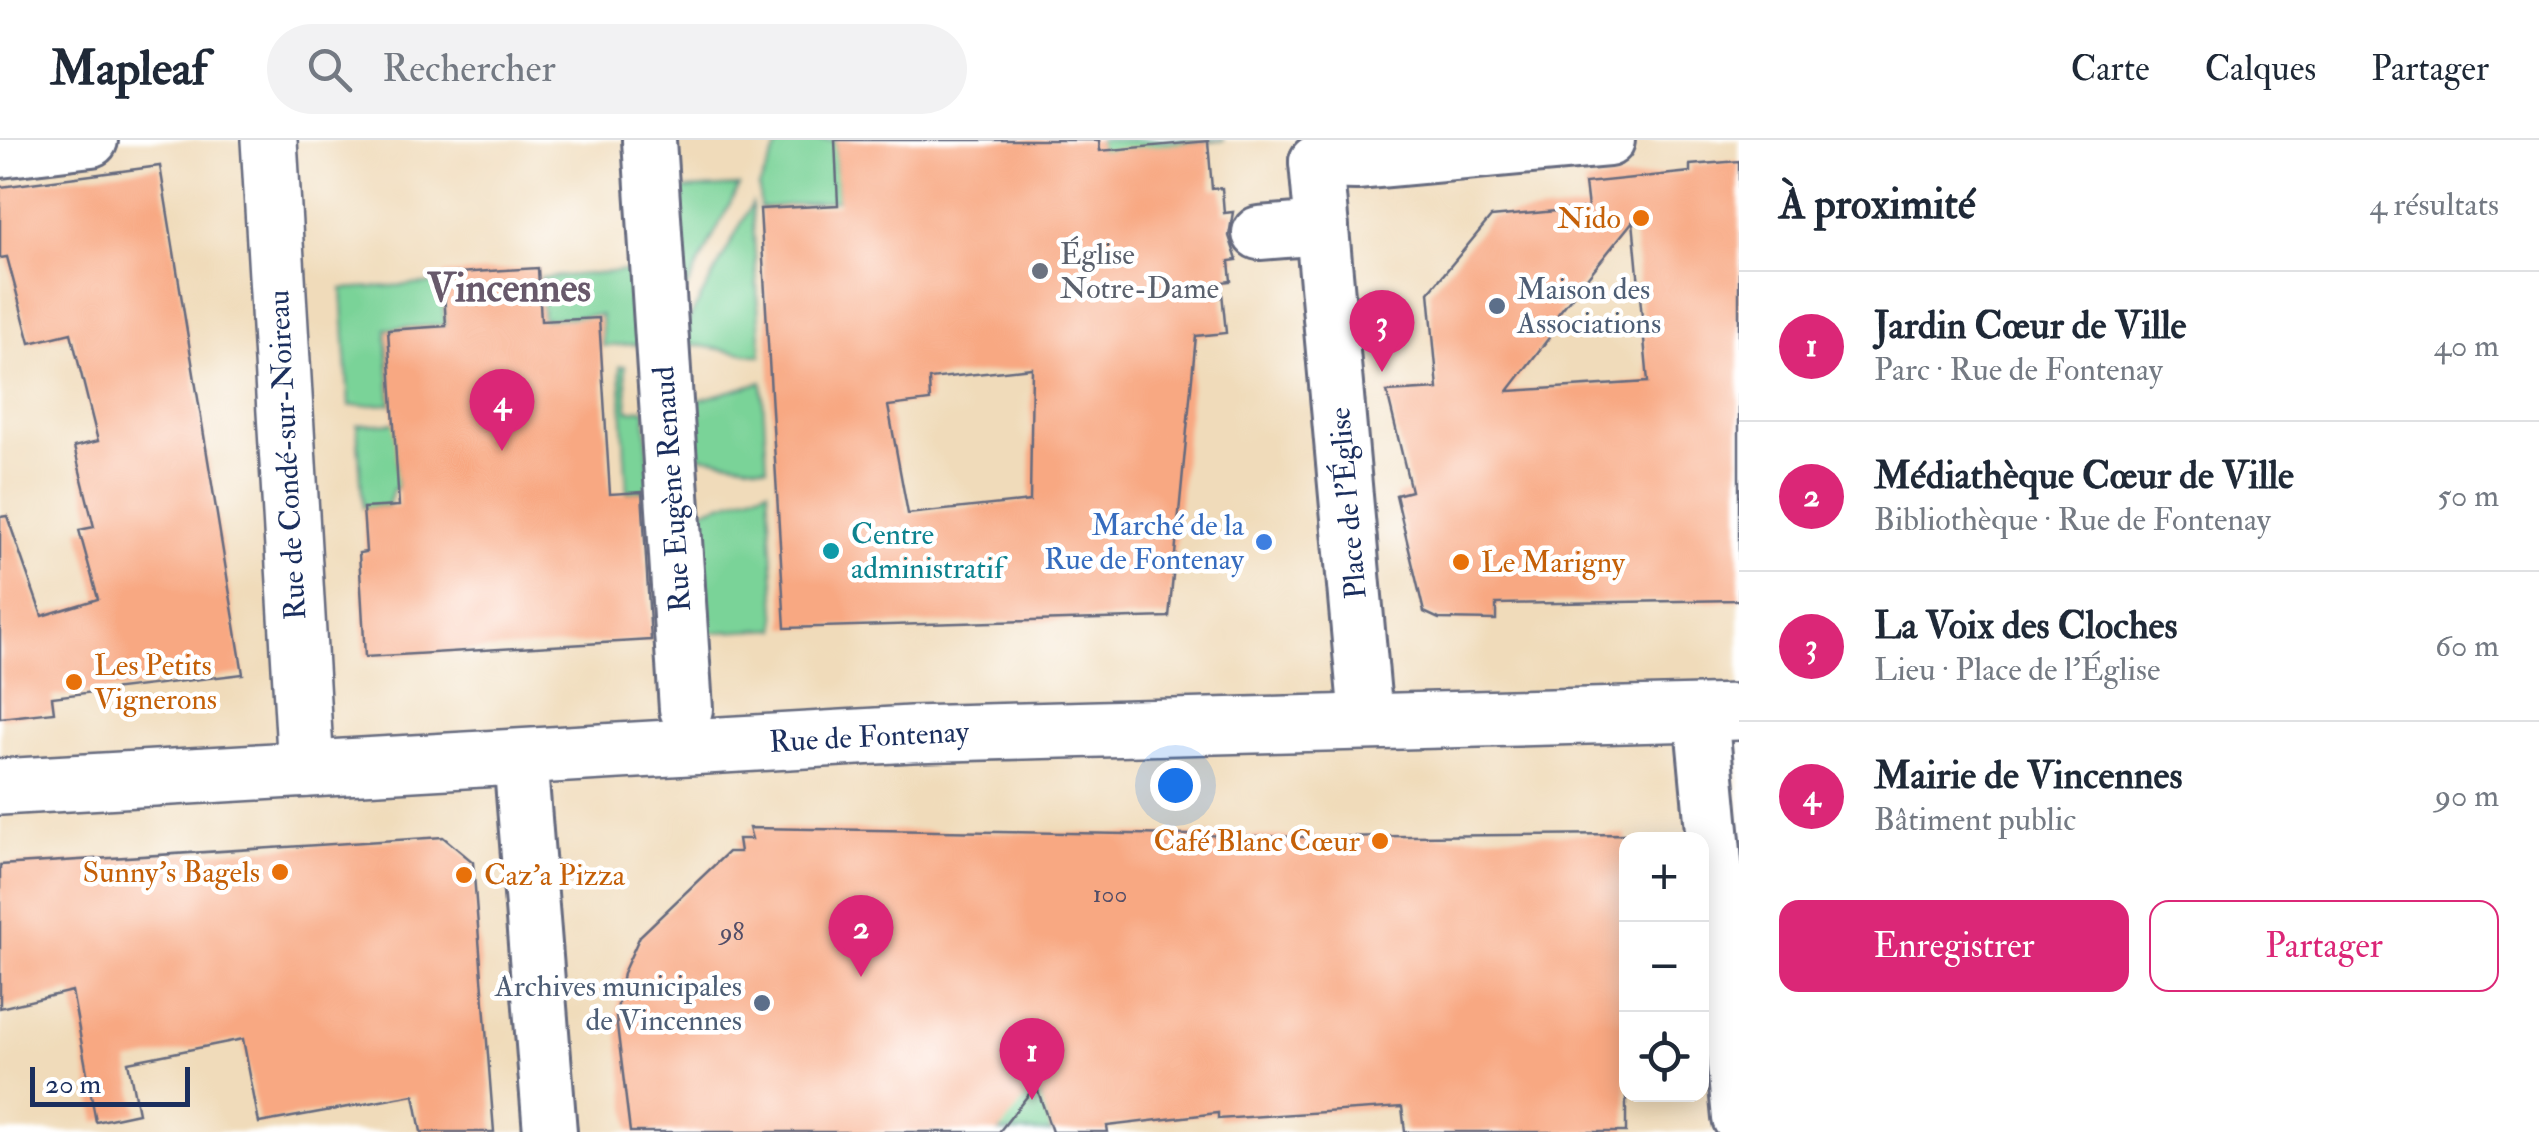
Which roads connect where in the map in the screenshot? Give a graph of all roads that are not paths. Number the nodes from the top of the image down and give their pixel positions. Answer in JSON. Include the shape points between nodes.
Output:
{"nodes":[{"id":1,"x":91,"y":140,"type":"edge"},
{"id":2,"x":269,"y":140,"type":"edge"},
{"id":3,"x":650,"y":140,"type":"edge"},
{"id":4,"x":1608,"y":140,"type":"edge"},
{"id":5,"x":0,"y":151,"type":"edge"},
{"id":6,"x":1303,"y":151,"type":"edge"},
{"id":7,"x":1322,"y":228,"type":"junction"},
{"id":8,"x":1259,"y":234,"type":"dead end"},
{"id":9,"x":686,"y":709,"type":"dead end"},
{"id":10,"x":1720,"y":712,"type":"edge"},
{"id":11,"x":1366,"y":719,"type":"junction"},
{"id":12,"x":520,"y":756,"type":"junction"},
{"id":13,"x":306,"y":769,"type":"junction"},
{"id":14,"x":0,"y":786,"type":"edge"},
{"id":15,"x":1739,"y":1118,"type":"edge"},
{"id":16,"x":550,"y":1132,"type":"edge"}],
"edges":[{"from":1,"to":5,"type":"street"},
{"from":2,"to":13,"type":"main road","name":"Rue de Condé-sur-Noireau"},
{"from":3,"to":9,"type":"street","name":"Rue Eugène Renaud"},
{"from":4,"to":6,"type":"street","via":[[1356,163]]},
{"from":6,"to":7,"type":"street","name":"Place de l'Église"},
{"from":7,"to":8,"type":"street"},
{"from":7,"to":11,"type":"street","name":"Place de l'Église"},
{"from":10,"to":11,"type":"main road","name":"Rue de Fontenay"},
{"from":10,"to":15,"type":"street"},
{"from":11,"to":12,"type":"main road","name":"Rue de Fontenay"},
{"from":12,"to":13,"type":"main road","name":"Rue de Fontenay"},
{"from":12,"to":16,"type":"street"},
{"from":13,"to":14,"type":"main road","name":"Rue de Fontenay"}]}
